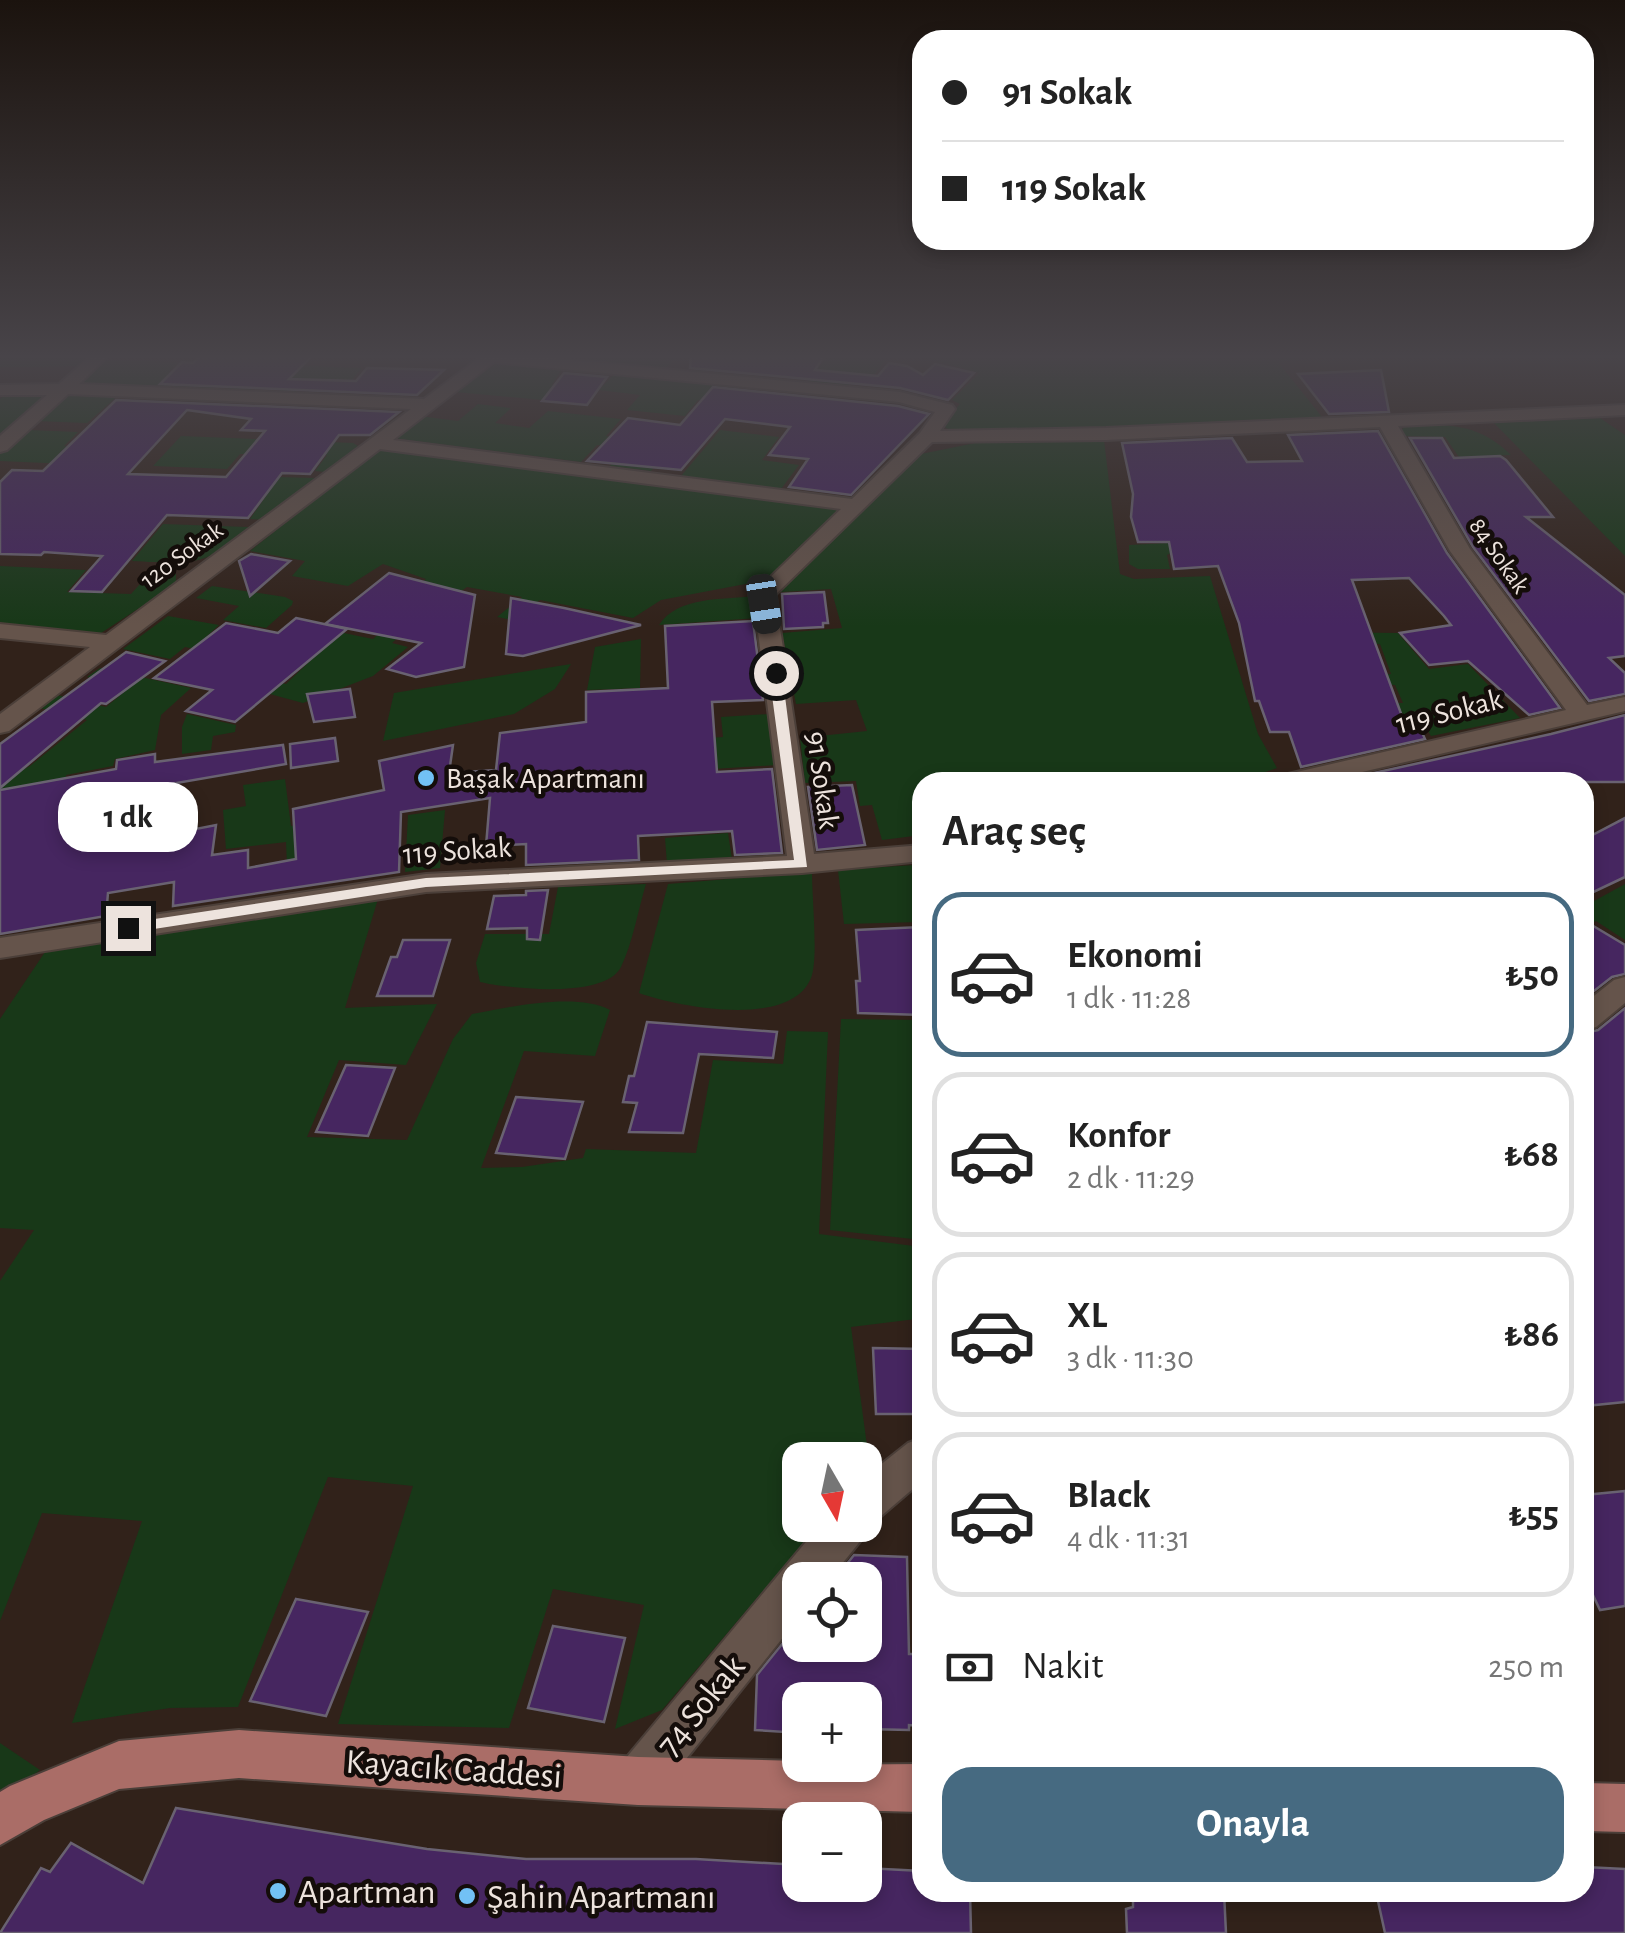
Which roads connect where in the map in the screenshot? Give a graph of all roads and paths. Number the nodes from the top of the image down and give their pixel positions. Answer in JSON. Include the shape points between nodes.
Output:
{"nodes":[{"id":1,"x":370,"y":446,"type":"edge"},
{"id":2,"x":408,"y":446,"type":"edge"},
{"id":3,"x":917,"y":446,"type":"edge"},
{"id":4,"x":1400,"y":446,"type":"edge"},
{"id":5,"x":856,"y":505,"type":"junction"},
{"id":6,"x":0,"y":631,"type":"edge"},
{"id":7,"x":106,"y":642,"type":"junction"},
{"id":8,"x":1625,"y":704,"type":"edge"},
{"id":9,"x":1580,"y":713,"type":"junction"},
{"id":10,"x":0,"y":726,"type":"edge"},
{"id":11,"x":1330,"y":772,"type":"edge"},
{"id":12,"x":912,"y":854,"type":"edge"},
{"id":13,"x":802,"y":864,"type":"junction"},
{"id":14,"x":0,"y":948,"type":"edge"},
{"id":15,"x":1625,"y":987,"type":"edge"},
{"id":16,"x":1594,"y":1012,"type":"edge"},
{"id":17,"x":912,"y":1464,"type":"edge"},
{"id":18,"x":882,"y":1488,"type":"edge"},
{"id":19,"x":833,"y":1542,"type":"edge"},
{"id":20,"x":817,"y":1562,"type":"edge"},
{"id":21,"x":782,"y":1604,"type":"edge"},
{"id":22,"x":638,"y":1781,"type":"junction"},
{"id":23,"x":912,"y":1788,"type":"edge"},
{"id":24,"x":1594,"y":1807,"type":"edge"},
{"id":25,"x":1625,"y":1808,"type":"edge"},
{"id":26,"x":0,"y":1821,"type":"edge"}],
"edges":[{"from":1,"to":7,"type":"street","name":"120 Sokak"},
{"from":2,"to":5,"type":"street"},
{"from":3,"to":5,"type":"street"},
{"from":4,"to":9,"type":"street","name":"84 Sokak","via":[[1460,551]]},
{"from":5,"to":13,"type":"street","name":"91 Sokak","via":[[769,588],[764,604]]},
{"from":6,"to":7,"type":"street"},
{"from":7,"to":10,"type":"street","name":"120 Sokak"},
{"from":8,"to":9,"type":"street","name":"119 Sokak"},
{"from":9,"to":11,"type":"street","name":"119 Sokak"},
{"from":12,"to":13,"type":"street","name":"119 Sokak"},
{"from":13,"to":14,"type":"street","name":"119 Sokak","via":[[426,882]]},
{"from":15,"to":16,"type":"street"},
{"from":17,"to":18,"type":"street"},
{"from":19,"to":20,"type":"street","name":"74 Sokak"},
{"from":21,"to":22,"type":"street","name":"74 Sokak"},
{"from":22,"to":23,"type":"main road","name":"Kayacık Caddesi"},
{"from":22,"to":26,"type":"main road","name":"Kayacık Caddesi","via":[[239,1754],[119,1766],[26,1803]]},
{"from":24,"to":25,"type":"main road"}]}
